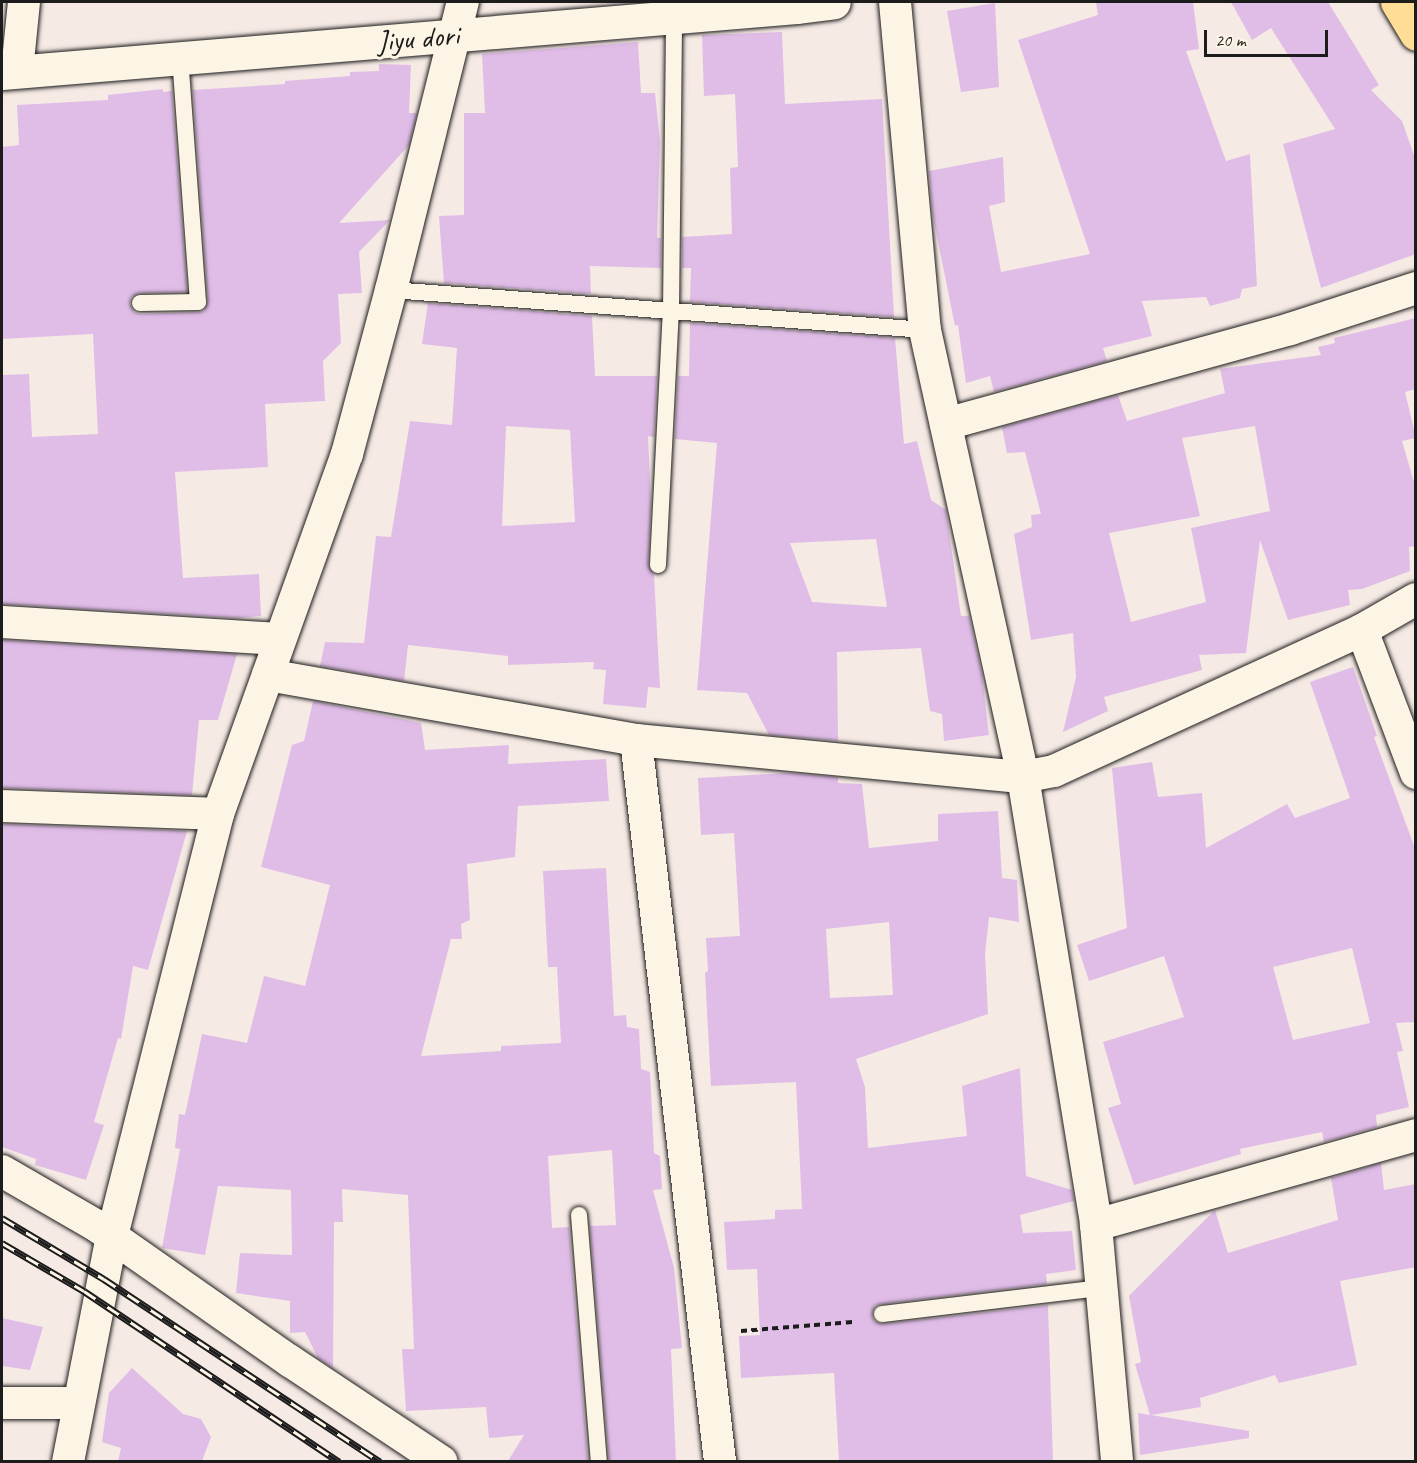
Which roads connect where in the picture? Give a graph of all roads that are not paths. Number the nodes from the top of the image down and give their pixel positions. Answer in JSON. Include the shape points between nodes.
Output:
{"nodes":[{"id":1,"x":24,"y":2,"type":"edge"},
{"id":2,"x":463,"y":2,"type":"edge"},
{"id":3,"x":834,"y":2,"type":"edge"},
{"id":4,"x":896,"y":2,"type":"edge"},
{"id":5,"x":1397,"y":2,"type":"edge"},
{"id":6,"x":674,"y":15,"type":"junction"},
{"id":7,"x":1416,"y":34,"type":"edge"},
{"id":8,"x":455,"y":35,"type":"junction"},
{"id":9,"x":180,"y":58,"type":"junction"},
{"id":10,"x":9,"y":72,"type":"edge"},
{"id":11,"x":1416,"y":288,"type":"edge"},
{"id":12,"x":391,"y":290,"type":"junction"},
{"id":13,"x":140,"y":303,"type":"dead end"},
{"id":14,"x":671,"y":312,"type":"junction"},
{"id":15,"x":926,"y":330,"type":"junction"},
{"id":16,"x":946,"y":424,"type":"junction"},
{"id":17,"x":658,"y":565,"type":"dead end"},
{"id":18,"x":1416,"y":599,"type":"edge"},
{"id":19,"x":2,"y":622,"type":"edge"},
{"id":20,"x":1362,"y":630,"type":"junction"},
{"id":21,"x":279,"y":639,"type":"junction"},
{"id":22,"x":268,"y":675,"type":"junction"},
{"id":23,"x":636,"y":740,"type":"junction"},
{"id":24,"x":1416,"y":772,"type":"edge"},
{"id":25,"x":1023,"y":777,"type":"junction"},
{"id":26,"x":2,"y":807,"type":"edge"},
{"id":27,"x":218,"y":814,"type":"junction"},
{"id":28,"x":1416,"y":1135,"type":"edge"},
{"id":29,"x":2,"y":1171,"type":"edge"},
{"id":30,"x":579,"y":1215,"type":"dead end"},
{"id":31,"x":1096,"y":1225,"type":"junction"},
{"id":32,"x":112,"y":1236,"type":"junction"},
{"id":33,"x":1101,"y":1288,"type":"junction"},
{"id":34,"x":882,"y":1314,"type":"road end"},
{"id":35,"x":2,"y":1403,"type":"edge"},
{"id":36,"x":78,"y":1404,"type":"junction"},
{"id":37,"x":68,"y":1461,"type":"edge"},
{"id":38,"x":442,"y":1461,"type":"edge"},
{"id":39,"x":599,"y":1461,"type":"edge"},
{"id":40,"x":720,"y":1461,"type":"edge"},
{"id":41,"x":1117,"y":1461,"type":"edge"}],
"edges":[{"from":1,"to":10,"type":"street"},
{"from":2,"to":8,"type":"street"},
{"from":3,"to":6,"type":"main road","name":"Jiyu dori"},
{"from":4,"to":15,"type":"street"},
{"from":5,"to":7,"type":"main road"},
{"from":6,"to":8,"type":"main road","name":"Jiyu dori"},
{"from":6,"to":14,"type":"lane"},
{"from":8,"to":9,"type":"main road","name":"Jiyu dori"},
{"from":8,"to":12,"type":"street"},
{"from":9,"to":10,"type":"main road","name":"Jiyu dori"},
{"from":9,"to":13,"type":"lane","via":[[198,302]]},
{"from":11,"to":16,"type":"street","via":[[1290,329]]},
{"from":12,"to":14,"type":"lane"},
{"from":12,"to":21,"type":"street","via":[[346,454]]},
{"from":14,"to":15,"type":"lane"},
{"from":14,"to":17,"type":"lane"},
{"from":15,"to":16,"type":"street"},
{"from":16,"to":25,"type":"street"},
{"from":18,"to":20,"type":"street"},
{"from":19,"to":21,"type":"street"},
{"from":20,"to":24,"type":"street"},
{"from":20,"to":25,"type":"street","via":[[1054,771]]},
{"from":21,"to":22,"type":"street"},
{"from":22,"to":23,"type":"street"},
{"from":22,"to":27,"type":"street"},
{"from":23,"to":25,"type":"street"},
{"from":23,"to":40,"type":"street"},
{"from":25,"to":31,"type":"street"},
{"from":26,"to":27,"type":"street"},
{"from":27,"to":32,"type":"street"},
{"from":28,"to":31,"type":"street"},
{"from":29,"to":32,"type":"street"},
{"from":30,"to":39,"type":"lane"},
{"from":31,"to":33,"type":"street"},
{"from":32,"to":36,"type":"street"},
{"from":32,"to":38,"type":"street"},
{"from":33,"to":34,"type":"lane"},
{"from":33,"to":41,"type":"street"},
{"from":35,"to":36,"type":"street"},
{"from":36,"to":37,"type":"street"}]}
